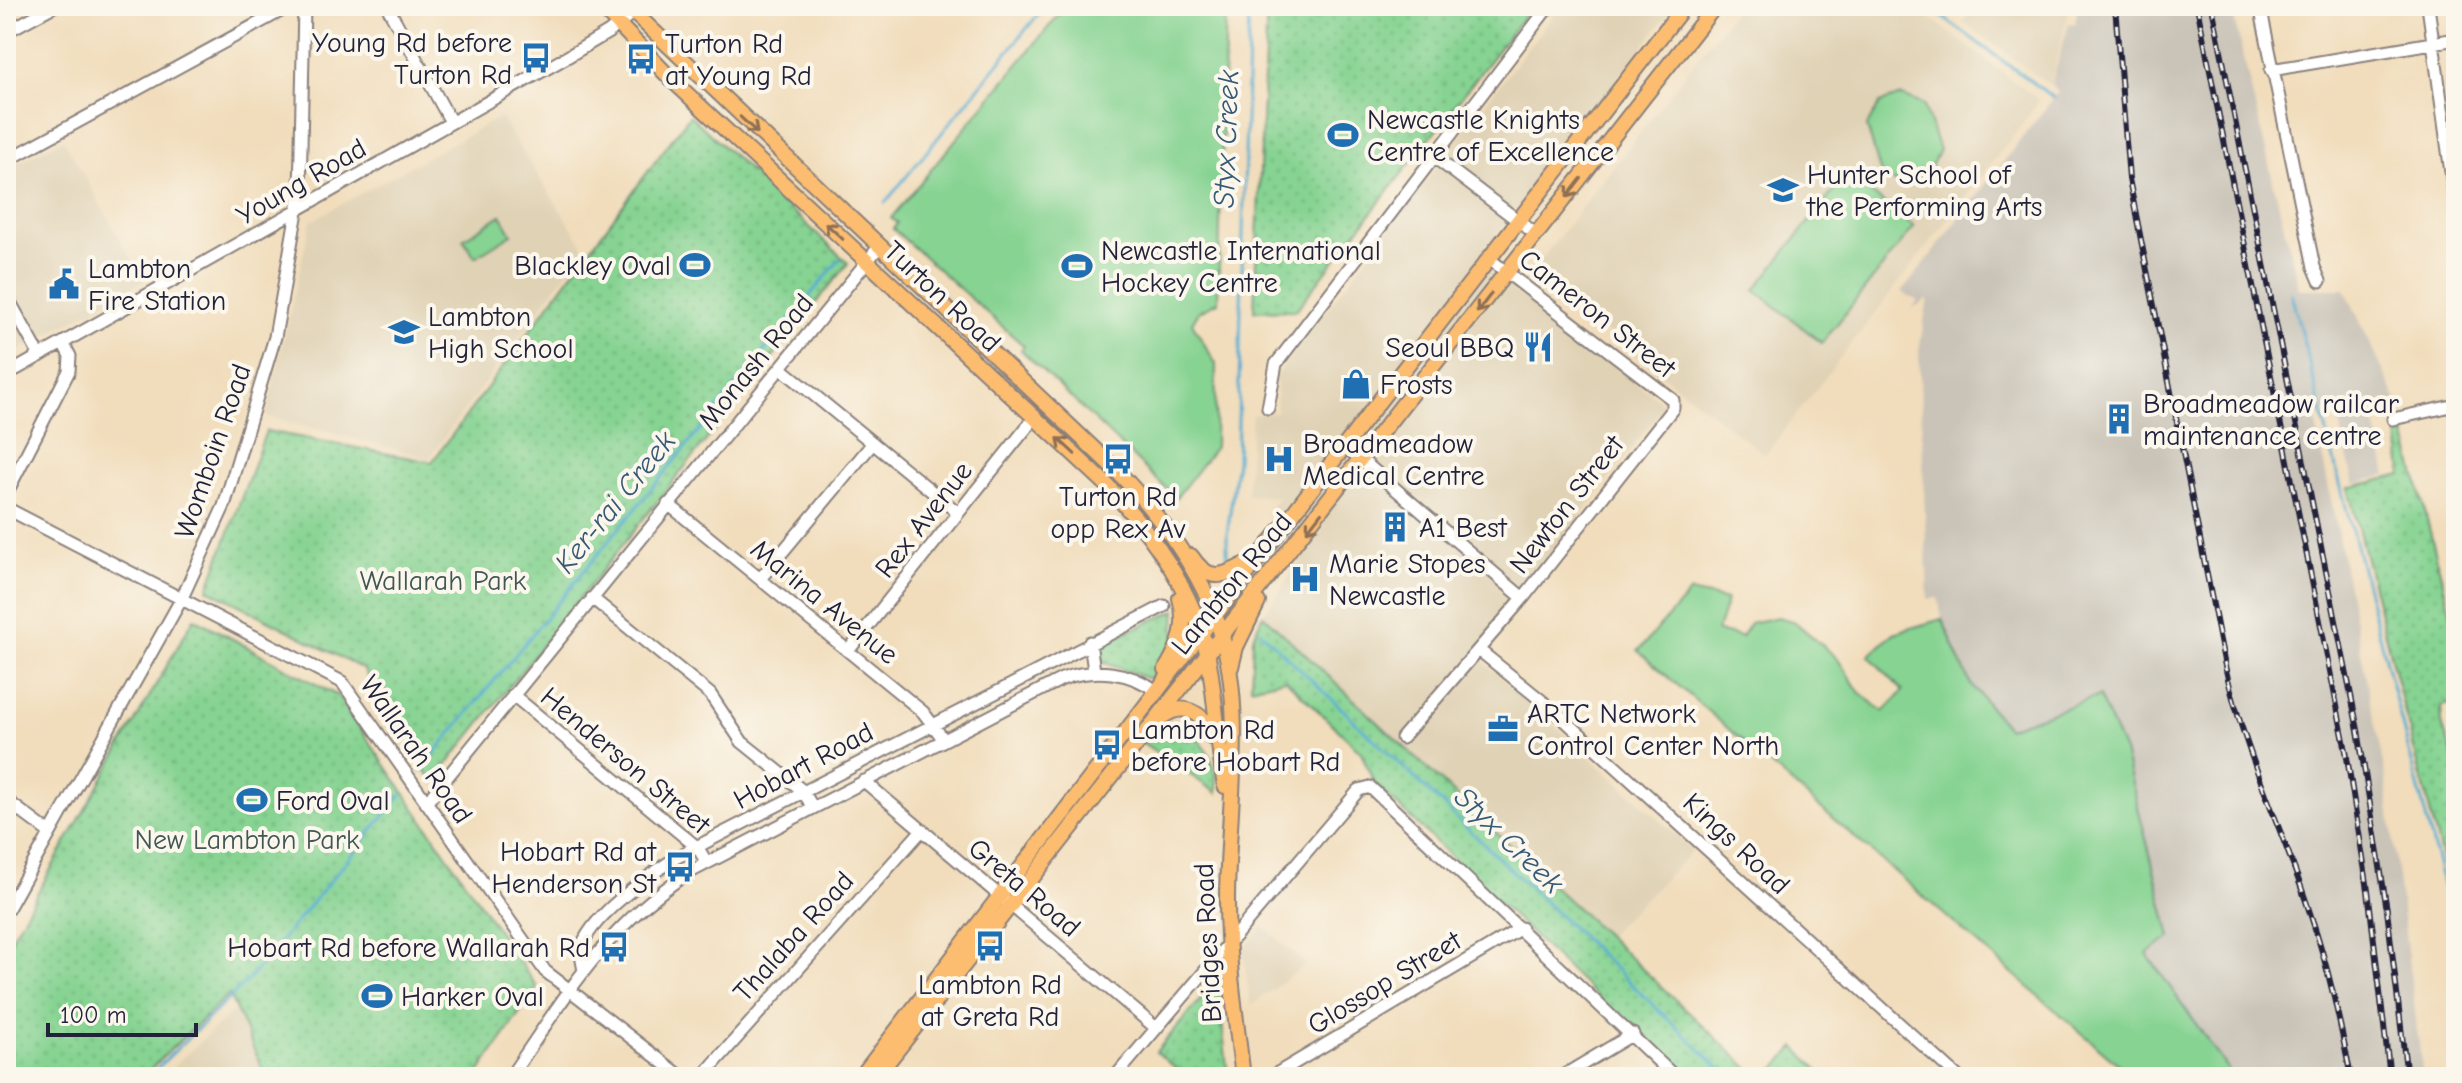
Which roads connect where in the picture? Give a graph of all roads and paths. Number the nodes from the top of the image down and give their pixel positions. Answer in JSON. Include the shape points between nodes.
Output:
{"nodes":[{"id":1,"x":54,"y":6,"type":"edge"},
{"id":2,"x":290,"y":6,"type":"edge"},
{"id":3,"x":304,"y":6,"type":"edge"},
{"id":4,"x":387,"y":6,"type":"edge"},
{"id":5,"x":601,"y":6,"type":"edge"},
{"id":6,"x":1549,"y":6,"type":"edge"},
{"id":7,"x":1684,"y":6,"type":"edge"},
{"id":8,"x":1715,"y":6,"type":"edge"},
{"id":9,"x":2260,"y":6,"type":"edge"},
{"id":10,"x":2428,"y":6,"type":"edge"},
{"id":11,"x":630,"y":9,"type":"edge"},
{"id":12,"x":619,"y":25,"type":"junction"},
{"id":13,"x":6,"y":32,"type":"edge"},
{"id":14,"x":2456,"y":39,"type":"edge"},
{"id":15,"x":2433,"y":43,"type":"junction"},
{"id":16,"x":2271,"y":70,"type":"junction"},
{"id":17,"x":451,"y":122,"type":"junction"},
{"id":18,"x":1433,"y":156,"type":"junction"},
{"id":19,"x":6,"y":161,"type":"edge"},
{"id":20,"x":2456,"y":209,"type":"edge"},
{"id":21,"x":297,"y":211,"type":"junction"},
{"id":22,"x":1518,"y":220,"type":"junction"},
{"id":23,"x":1537,"y":235,"type":"junction"},
{"id":24,"x":878,"y":248,"type":"junction"},
{"id":25,"x":1488,"y":258,"type":"junction"},
{"id":26,"x":868,"y":262,"type":"junction"},
{"id":27,"x":1507,"y":272,"type":"junction"},
{"id":28,"x":2320,"y":281,"type":"dead end"},
{"id":29,"x":6,"y":295,"type":"edge"},
{"id":30,"x":63,"y":343,"type":"junction"},
{"id":31,"x":40,"y":356,"type":"junction"},
{"id":32,"x":781,"y":368,"type":"junction"},
{"id":33,"x":6,"y":375,"type":"edge"},
{"id":34,"x":2456,"y":405,"type":"edge"},
{"id":35,"x":1268,"y":408,"type":"dead end"},
{"id":36,"x":1673,"y":408,"type":"joint"},
{"id":37,"x":1035,"y":417,"type":"junction"},
{"id":38,"x":2393,"y":419,"type":"dead end"},
{"id":39,"x":873,"y":443,"type":"junction"},
{"id":40,"x":1344,"y":445,"type":"junction"},
{"id":41,"x":1362,"y":460,"type":"junction"},
{"id":42,"x":6,"y":494,"type":"edge"},
{"id":43,"x":668,"y":504,"type":"junction"},
{"id":44,"x":6,"y":508,"type":"edge"},
{"id":45,"x":957,"y":512,"type":"junction"},
{"id":46,"x":1161,"y":525,"type":"junction"},
{"id":47,"x":1259,"y":558,"type":"junction"},
{"id":48,"x":760,"y":579,"type":"junction"},
{"id":49,"x":1178,"y":580,"type":"junction"},
{"id":50,"x":1263,"y":586,"type":"junction"},
{"id":51,"x":182,"y":598,"type":"junction"},
{"id":52,"x":592,"y":598,"type":"junction"},
{"id":53,"x":1523,"y":598,"type":"junction"},
{"id":54,"x":1164,"y":606,"type":"dead end"},
{"id":55,"x":1215,"y":617,"type":"junction"},
{"id":56,"x":1222,"y":636,"type":"junction"},
{"id":57,"x":1201,"y":637,"type":"junction"},
{"id":58,"x":1090,"y":642,"type":"junction"},
{"id":59,"x":1479,"y":650,"type":"junction"},
{"id":60,"x":848,"y":651,"type":"junction"},
{"id":61,"x":1207,"y":654,"type":"junction"},
{"id":62,"x":1094,"y":671,"type":"junction"},
{"id":63,"x":1229,"y":678,"type":"junction"},
{"id":64,"x":1158,"y":692,"type":"junction"},
{"id":65,"x":513,"y":695,"type":"junction"},
{"id":66,"x":934,"y":723,"type":"junction"},
{"id":67,"x":1149,"y":727,"type":"junction"},
{"id":68,"x":1402,"y":738,"type":"dead end"},
{"id":69,"x":944,"y":740,"type":"junction"},
{"id":70,"x":1218,"y":752,"type":"junction"},
{"id":71,"x":864,"y":781,"type":"junction"},
{"id":72,"x":803,"y":791,"type":"junction"},
{"id":73,"x":6,"y":800,"type":"edge"},
{"id":74,"x":426,"y":803,"type":"junction"},
{"id":75,"x":1229,"y":806,"type":"junction"},
{"id":76,"x":813,"y":808,"type":"junction"},
{"id":77,"x":922,"y":830,"type":"junction"},
{"id":78,"x":50,"y":833,"type":"junction"},
{"id":79,"x":698,"y":848,"type":"junction"},
{"id":80,"x":707,"y":863,"type":"junction"},
{"id":81,"x":1005,"y":901,"type":"junction"},
{"id":82,"x":6,"y":912,"type":"edge"},
{"id":83,"x":1521,"y":928,"type":"junction"},
{"id":84,"x":1228,"y":945,"type":"junction"},
{"id":85,"x":584,"y":971,"type":"junction"},
{"id":86,"x":569,"y":993,"type":"junction"},
{"id":87,"x":1156,"y":1028,"type":"junction"},
{"id":88,"x":1633,"y":1034,"type":"junction"},
{"id":89,"x":510,"y":1077,"type":"edge"},
{"id":90,"x":682,"y":1077,"type":"edge"},
{"id":91,"x":702,"y":1077,"type":"edge"},
{"id":92,"x":861,"y":1077,"type":"edge"},
{"id":93,"x":876,"y":1077,"type":"edge"},
{"id":94,"x":1115,"y":1077,"type":"edge"},
{"id":95,"x":1243,"y":1077,"type":"edge"},
{"id":96,"x":1271,"y":1077,"type":"edge"},
{"id":97,"x":1561,"y":1077,"type":"edge"},
{"id":98,"x":1675,"y":1077,"type":"edge"},
{"id":99,"x":1958,"y":1077,"type":"edge"}],
"edges":[{"from":1,"to":13,"type":"street"},
{"from":2,"to":19,"type":"street"},
{"from":3,"to":21,"type":"street","name":"Womboin Road"},
{"from":4,"to":17,"type":"street"},
{"from":5,"to":12,"type":"main road","name":"Turton Road"},
{"from":6,"to":18,"type":"street"},
{"from":7,"to":22,"type":"main road","name":"Lambton Road"},
{"from":8,"to":23,"type":"main road","name":"Lambton Road","one_way":true},
{"from":9,"to":16,"type":"street"},
{"from":10,"to":15,"type":"street"},
{"from":11,"to":12,"type":"street","name":"Young Road"},
{"from":11,"to":24,"type":"main road","name":"Turton Road","one_way":true},
{"from":12,"to":17,"type":"street","name":"Young Road"},
{"from":26,"to":12,"type":"main road","name":"Turton Road","one_way":true},
{"from":14,"to":15,"type":"street"},
{"from":15,"to":16,"type":"street"},
{"from":15,"to":20,"type":"street"},
{"from":16,"to":28,"type":"street"},
{"from":17,"to":21,"type":"street","name":"Young Road"},
{"from":18,"to":22,"type":"street"},
{"from":18,"to":35,"type":"street","via":[[1276,364]]},
{"from":21,"to":30,"type":"street","name":"Young Road"},
{"from":21,"to":51,"type":"street","name":"Womboin Road","via":[[275,337],[253,417],[224,506]]},
{"from":22,"to":23,"type":"street"},
{"from":22,"to":25,"type":"main road","name":"Lambton Road"},
{"from":23,"to":27,"type":"main road","name":"Lambton Road"},
{"from":24,"to":26,"type":"street","name":"Monash Road"},
{"from":24,"to":46,"type":"main road","name":"Turton Road","via":[[1116,470]]},
{"from":25,"to":27,"type":"street","name":"Cameron Street"},
{"from":25,"to":40,"type":"main road","name":"Lambton Road"},
{"from":26,"to":32,"type":"street","name":"Monash Road"},
{"from":26,"to":37,"type":"main road","name":"Turton Road"},
{"from":27,"to":36,"type":"street","name":"Cameron Street","via":[[1673,400]]},
{"from":27,"to":41,"type":"main road","name":"Lambton Road","one_way":true},
{"from":29,"to":31,"type":"street"},
{"from":30,"to":31,"type":"street","name":"Young Road"},
{"from":30,"to":42,"type":"street","via":[[70,356],[69,371]]},
{"from":31,"to":33,"type":"street","name":"Young Road"},
{"from":32,"to":39,"type":"street"},
{"from":32,"to":43,"type":"street","name":"Monash Road"},
{"from":34,"to":38,"type":"street"},
{"from":36,"to":53,"type":"street","name":"Newton Street"},
{"from":37,"to":45,"type":"street","name":"Rex Avenue"},
{"from":49,"to":37,"type":"main road","name":"Turton Road","one_way":true,"via":[[1135,515]]},
{"from":39,"to":45,"type":"street"},
{"from":39,"to":48,"type":"street"},
{"from":40,"to":41,"type":"street"},
{"from":40,"to":47,"type":"main road","name":"Lambton Road"},
{"from":41,"to":50,"type":"main road","name":"Lambton Road","one_way":true},
{"from":41,"to":53,"type":"street"},
{"from":43,"to":48,"type":"street","name":"Marina Avenue"},
{"from":43,"to":52,"type":"street","name":"Monash Road"},
{"from":44,"to":51,"type":"street","name":"Wallarah Road"},
{"from":45,"to":60,"type":"street","name":"Rex Avenue"},
{"from":46,"to":47,"type":"main road","via":[[1173,529],[1196,564],[1210,574],[1231,574]]},
{"from":46,"to":55,"type":"main road","name":"Turton Road"},
{"from":47,"to":55,"type":"main road","name":"Lambton Road"},
{"from":48,"to":60,"type":"street","name":"Marina Avenue"},
{"from":49,"to":57,"type":"main road","name":"Turton Road"},
{"from":49,"to":64,"type":"main road","via":[[1184,611],[1181,641]]},
{"from":50,"to":56,"type":"main road","name":"Lambton Road"},
{"from":50,"to":63,"type":"main road","via":[[1233,655]]},
{"from":51,"to":74,"type":"street","name":"Wallarah Road","via":[[342,682]]},
{"from":51,"to":78,"type":"street","name":"Womboin Road"},
{"from":52,"to":65,"type":"street","name":"Monash Road"},
{"from":52,"to":72,"type":"street","via":[[710,694],[742,742]]},
{"from":53,"to":59,"type":"street","name":"Newton Street"},
{"from":54,"to":58,"type":"street","name":"Hobart Road"},
{"from":55,"to":56,"type":"main road","name":"Bridges Road"},
{"from":55,"to":57,"type":"main road","name":"Lambton Road"},
{"from":56,"to":61,"type":"main road","name":"Lambton Road"},
{"from":56,"to":63,"type":"main road","name":"Bridges Road"},
{"from":57,"to":61,"type":"main road","name":"Turton Road"},
{"from":57,"to":64,"type":"main road","name":"Lambton Road"},
{"from":58,"to":62,"type":"street"},
{"from":58,"to":66,"type":"street","name":"Hobart Road"},
{"from":59,"to":68,"type":"street","name":"Newton Street"},
{"from":59,"to":99,"type":"street","name":"Kings Road","via":[[1558,714]]},
{"from":60,"to":66,"type":"street","name":"Marina Avenue"},
{"from":61,"to":67,"type":"main road","name":"Lambton Road"},
{"from":61,"to":70,"type":"main road","name":"Bridges Road"},
{"from":62,"to":64,"type":"street","name":"Hobart Road","via":[[1144,682]]},
{"from":62,"to":69,"type":"street","name":"Hobart Road","via":[[1047,685]]},
{"from":63,"to":75,"type":"main road","name":"Bridges Road"},
{"from":64,"to":81,"type":"main road","name":"Lambton Road"},
{"from":65,"to":74,"type":"street","name":"Monash Road"},
{"from":65,"to":79,"type":"street","name":"Henderson Street"},
{"from":66,"to":69,"type":"street","name":"Marina Avenue"},
{"from":66,"to":72,"type":"street","name":"Hobart Road"},
{"from":67,"to":70,"type":"main road","via":[[1169,711],[1189,710],[1208,724]]},
{"from":67,"to":81,"type":"main road","name":"Lambton Road"},
{"from":69,"to":71,"type":"street","name":"Hobart Road"},
{"from":70,"to":75,"type":"main road","name":"Bridges Road"},
{"from":71,"to":76,"type":"street","name":"Hobart Road"},
{"from":71,"to":77,"type":"street","name":"Greta Road"},
{"from":72,"to":76,"type":"street"},
{"from":72,"to":79,"type":"street","name":"Hobart Road"},
{"from":73,"to":78,"type":"street"},
{"from":74,"to":86,"type":"street","name":"Wallarah Road","via":[[537,962]]},
{"from":75,"to":84,"type":"main road","name":"Bridges Road"},
{"from":76,"to":80,"type":"street","name":"Hobart Road"},
{"from":77,"to":81,"type":"street","name":"Greta Road"},
{"from":77,"to":91,"type":"street","name":"Thalaba Road"},
{"from":78,"to":82,"type":"street","name":"Womboin Road"},
{"from":79,"to":80,"type":"street","name":"Henderson Street"},
{"from":79,"to":85,"type":"street","name":"Hobart Road","via":[[653,873],[593,927],[581,951]]},
{"from":80,"to":85,"type":"street","name":"Hobart Road","via":[[637,911]]},
{"from":81,"to":87,"type":"street","name":"Greta Road"},
{"from":81,"to":92,"type":"main road","name":"Lambton Road"},
{"from":81,"to":93,"type":"main road","name":"Lambton Road"},
{"from":83,"to":84,"type":"street","via":[[1374,788],[1359,790]]},
{"from":83,"to":88,"type":"street"},
{"from":83,"to":96,"type":"street","name":"Glossop Street"},
{"from":84,"to":87,"type":"street"},
{"from":84,"to":95,"type":"main road","name":"Bridges Road"},
{"from":85,"to":86,"type":"street","name":"Hobart Road"},
{"from":86,"to":89,"type":"street","name":"Hobart Road"},
{"from":86,"to":90,"type":"street","name":"Wallarah Road"},
{"from":87,"to":94,"type":"street"},
{"from":88,"to":97,"type":"street"},
{"from":88,"to":98,"type":"street"}]}
